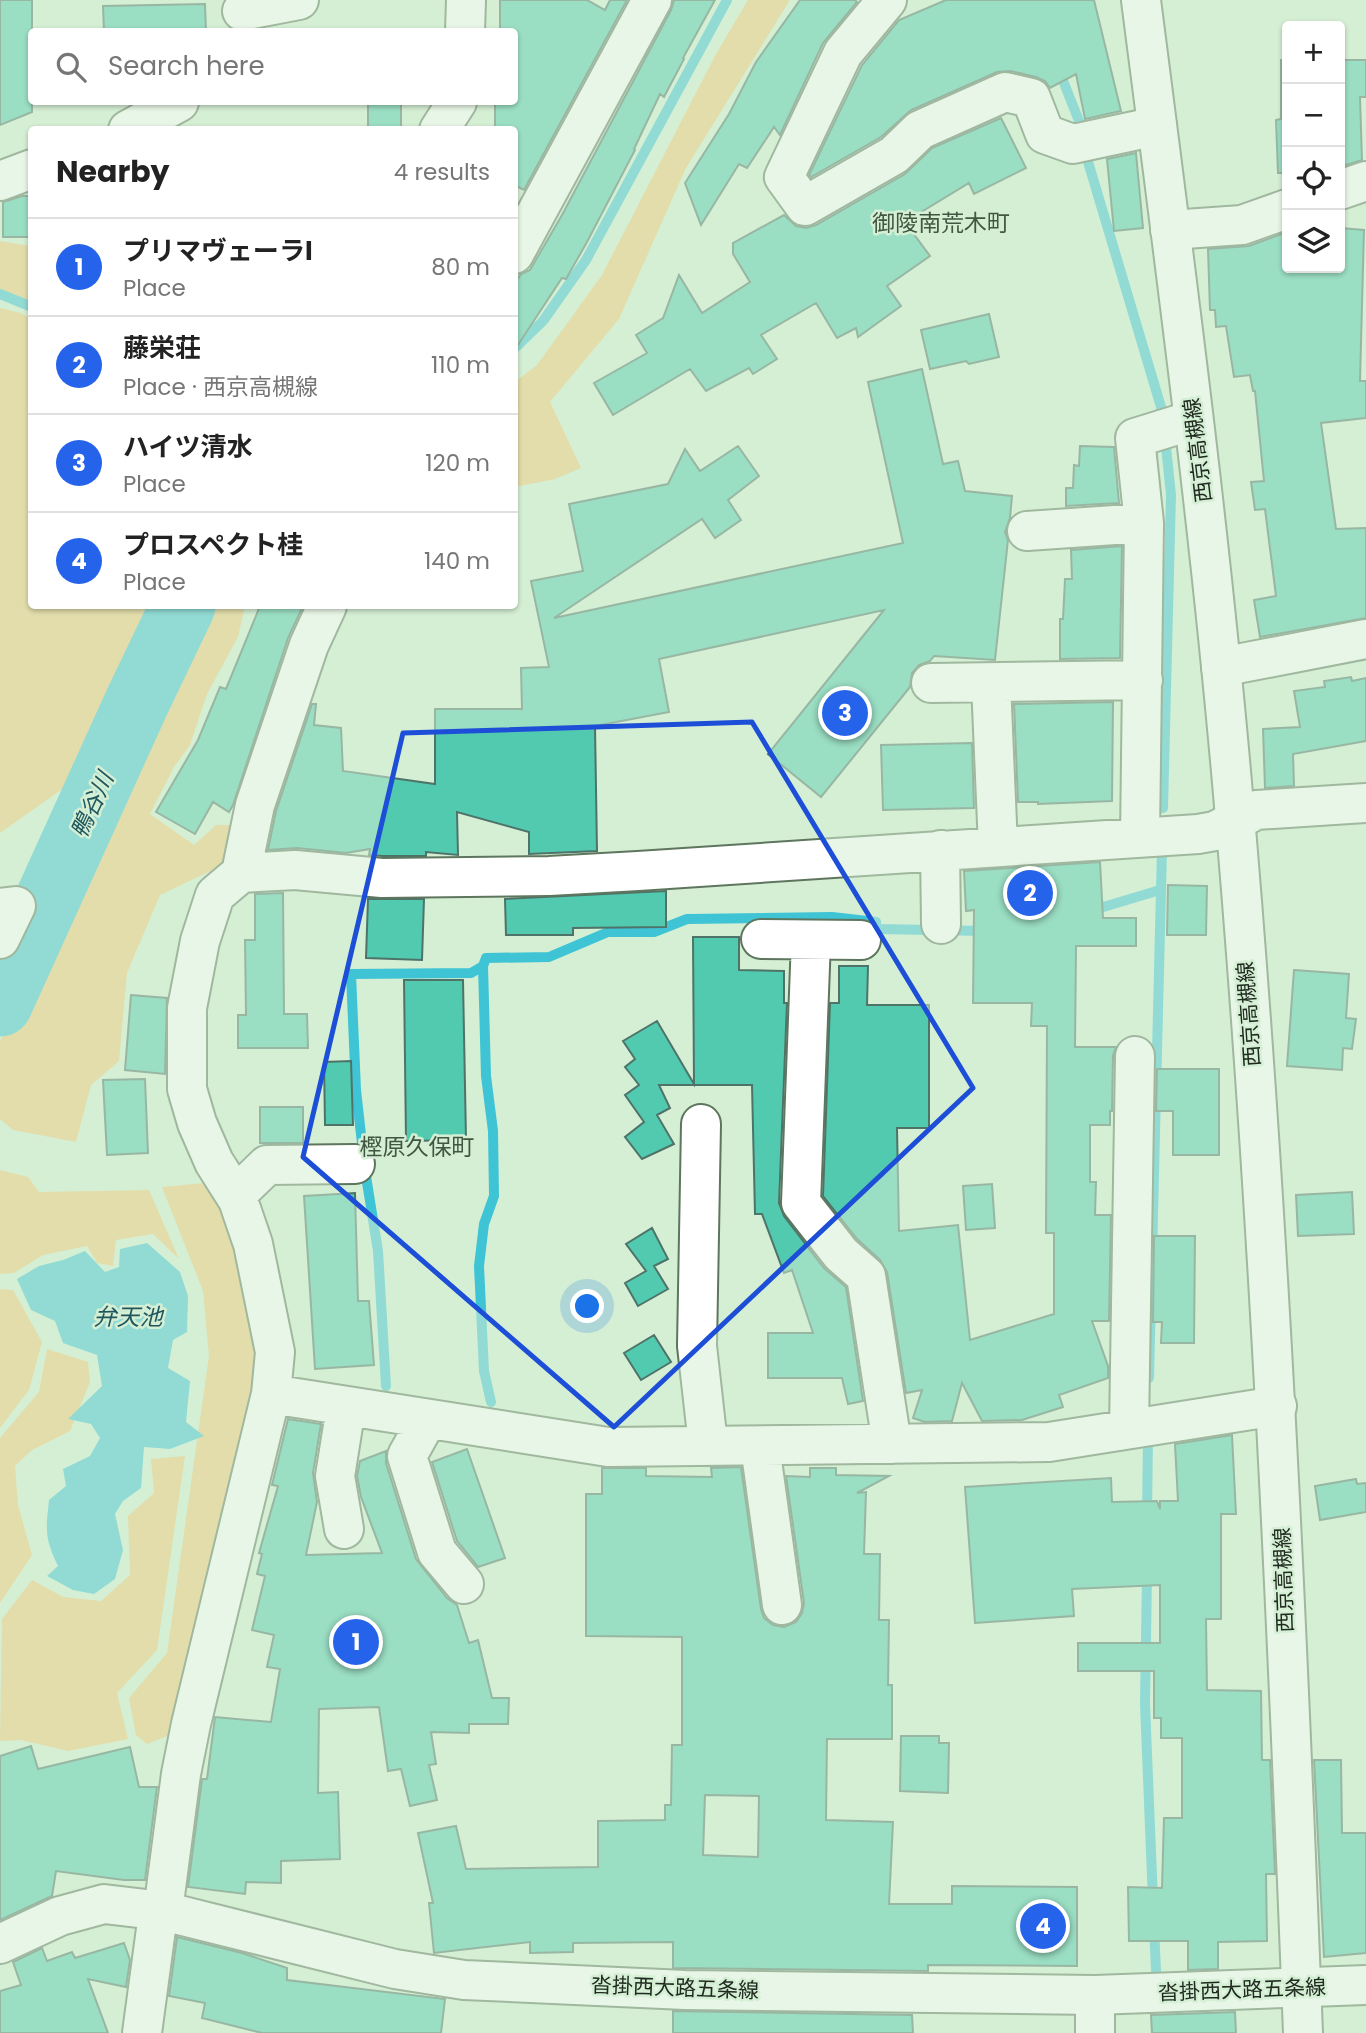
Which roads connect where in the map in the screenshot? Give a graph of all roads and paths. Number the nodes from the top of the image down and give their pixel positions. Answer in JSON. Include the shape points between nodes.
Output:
{"nodes":[{"id":1,"x":299,"y":0,"type":"edge"},
{"id":2,"x":466,"y":0,"type":"edge"},
{"id":3,"x":653,"y":0,"type":"edge"},
{"id":4,"x":887,"y":0,"type":"edge"},
{"id":5,"x":1141,"y":0,"type":"edge"},
{"id":6,"x":241,"y":14,"type":"edge"},
{"id":7,"x":465,"y":28,"type":"edge"},
{"id":8,"x":174,"y":105,"type":"edge"},
{"id":9,"x":455,"y":105,"type":"edge"},
{"id":10,"x":1157,"y":125,"type":"junction"},
{"id":11,"x":135,"y":126,"type":"edge"},
{"id":12,"x":442,"y":126,"type":"edge"},
{"id":13,"x":28,"y":170,"type":"edge"},
{"id":14,"x":0,"y":181,"type":"edge"},
{"id":15,"x":1366,"y":181,"type":"edge"},
{"id":16,"x":1345,"y":188,"type":"edge"},
{"id":17,"x":1284,"y":210,"type":"edge"},
{"id":18,"x":1170,"y":230,"type":"junction"},
{"id":19,"x":518,"y":247,"type":"edge"},
{"id":20,"x":1173,"y":425,"type":"junction"},
{"id":21,"x":1144,"y":523,"type":"junction"},
{"id":22,"x":1027,"y":531,"type":"dead end"},
{"id":23,"x":326,"y":609,"type":"edge"},
{"id":24,"x":1366,"y":639,"type":"edge"},
{"id":25,"x":1221,"y":667,"type":"junction"},
{"id":26,"x":1143,"y":680,"type":"junction"},
{"id":27,"x":931,"y":683,"type":"dead end"},
{"id":28,"x":991,"y":683,"type":"junction"},
{"id":29,"x":1366,"y":803,"type":"edge"},
{"id":30,"x":1236,"y":822,"type":"junction"},
{"id":31,"x":1140,"y":836,"type":"junction"},
{"id":32,"x":998,"y":847,"type":"junction"},
{"id":33,"x":940,"y":850,"type":"junction"},
{"id":34,"x":241,"y":873,"type":"junction"},
{"id":35,"x":0,"y":908,"type":"edge"},
{"id":36,"x":941,"y":923,"type":"dead end"},
{"id":37,"x":0,"y":939,"type":"edge"},
{"id":38,"x":761,"y":939,"type":"dead end"},
{"id":39,"x":811,"y":940,"type":"junction"},
{"id":40,"x":861,"y":940,"type":"dead end"},
{"id":41,"x":1135,"y":1056,"type":"dead end"},
{"id":42,"x":701,"y":1124,"type":"dead end"},
{"id":43,"x":355,"y":1164,"type":"dead end"},
{"id":44,"x":236,"y":1195,"type":"junction"},
{"id":45,"x":271,"y":1394,"type":"junction"},
{"id":46,"x":1277,"y":1406,"type":"junction"},
{"id":47,"x":346,"y":1407,"type":"junction"},
{"id":48,"x":427,"y":1420,"type":"junction"},
{"id":49,"x":1129,"y":1429,"type":"junction"},
{"id":50,"x":708,"y":1444,"type":"junction"},
{"id":51,"x":891,"y":1444,"type":"junction"},
{"id":52,"x":760,"y":1446,"type":"junction"},
{"id":53,"x":344,"y":1529,"type":"dead end"},
{"id":54,"x":464,"y":1584,"type":"dead end"},
{"id":55,"x":782,"y":1605,"type":"dead end"},
{"id":56,"x":163,"y":1911,"type":"junction"},
{"id":57,"x":0,"y":1944,"type":"edge"},
{"id":58,"x":1366,"y":1985,"type":"edge"},
{"id":59,"x":1301,"y":1989,"type":"junction"},
{"id":60,"x":1095,"y":1995,"type":"junction"},
{"id":61,"x":142,"y":2033,"type":"edge"},
{"id":62,"x":1095,"y":2033,"type":"edge"},
{"id":63,"x":1303,"y":2033,"type":"edge"}],
"edges":[{"from":1,"to":6,"type":"street"},
{"from":2,"to":7,"type":"street"},
{"from":3,"to":19,"type":"street"},
{"from":4,"to":10,"type":"street","via":[[843,53],[784,177],[805,206],[894,155],[920,130],[1004,92],[1031,98],[1045,134],[1073,144]]},
{"from":5,"to":10,"type":"street","name":"西京高槻線"},
{"from":8,"to":11,"type":"street"},
{"from":9,"to":12,"type":"street"},
{"from":10,"to":18,"type":"street","name":"西京高槻線"},
{"from":13,"to":14,"type":"street"},
{"from":15,"to":16,"type":"street"},
{"from":17,"to":18,"type":"street","via":[[1242,225]]},
{"from":18,"to":20,"type":"street","name":"西京高槻線","via":[[1187,352]]},
{"from":20,"to":21,"type":"street","via":[[1135,438]]},
{"from":20,"to":25,"type":"street","name":"西京高槻線","via":[[1210,548]]},
{"from":21,"to":22,"type":"street"},
{"from":21,"to":26,"type":"street"},
{"from":23,"to":34,"type":"street","via":[[255,805]]},
{"from":24,"to":25,"type":"street"},
{"from":25,"to":30,"type":"street","name":"西京高槻線"},
{"from":26,"to":28,"type":"street"},
{"from":26,"to":31,"type":"street"},
{"from":27,"to":28,"type":"street"},
{"from":28,"to":32,"type":"street"},
{"from":29,"to":30,"type":"street","via":[[1256,810]]},
{"from":30,"to":31,"type":"street","via":[[1198,834]]},
{"from":30,"to":46,"type":"street","name":"西京高槻線"},
{"from":31,"to":32,"type":"street"},
{"from":32,"to":33,"type":"street"},
{"from":33,"to":34,"type":"street","via":[[549,876],[382,878],[295,870]]},
{"from":33,"to":36,"type":"street"},
{"from":34,"to":44,"type":"street","via":[[215,895],[187,1008],[187,1089],[214,1161]]},
{"from":35,"to":37,"type":"street","via":[[16,906]]},
{"from":38,"to":39,"type":"street"},
{"from":39,"to":40,"type":"street"},
{"from":39,"to":51,"type":"street","via":[[801,1203],[841,1254],[866,1276]]},
{"from":41,"to":49,"type":"street"},
{"from":42,"to":50,"type":"street","via":[[697,1346]]},
{"from":43,"to":44,"type":"street","via":[[267,1165]]},
{"from":44,"to":45,"type":"street","via":[[253,1244],[275,1352]]},
{"from":45,"to":47,"type":"street"},
{"from":45,"to":56,"type":"street","via":[[191,1724]]},
{"from":46,"to":49,"type":"street"},
{"from":46,"to":59,"type":"street","name":"西京高槻線"},
{"from":47,"to":48,"type":"street"},
{"from":47,"to":53,"type":"street","via":[[335,1476]]},
{"from":48,"to":50,"type":"street","via":[[608,1447]]},
{"from":48,"to":54,"type":"street","via":[[407,1456],[437,1552]]},
{"from":49,"to":51,"type":"street","via":[[1049,1442]]},
{"from":50,"to":52,"type":"street"},
{"from":51,"to":52,"type":"street"},
{"from":52,"to":55,"type":"street"},
{"from":56,"to":57,"type":"street","name":"沓掛西大路五条線","via":[[104,1904],[60,1916]]},
{"from":56,"to":60,"type":"street","name":"沓掛西大路五条線","via":[[396,1969],[464,1980],[685,1990]]},
{"from":56,"to":61,"type":"street","via":[[156,1929]]},
{"from":58,"to":59,"type":"street","name":"沓掛西大路五条線"},
{"from":59,"to":60,"type":"street","name":"沓掛西大路五条線"},
{"from":59,"to":63,"type":"street","name":"西京高槻線"},
{"from":60,"to":62,"type":"street"}]}
